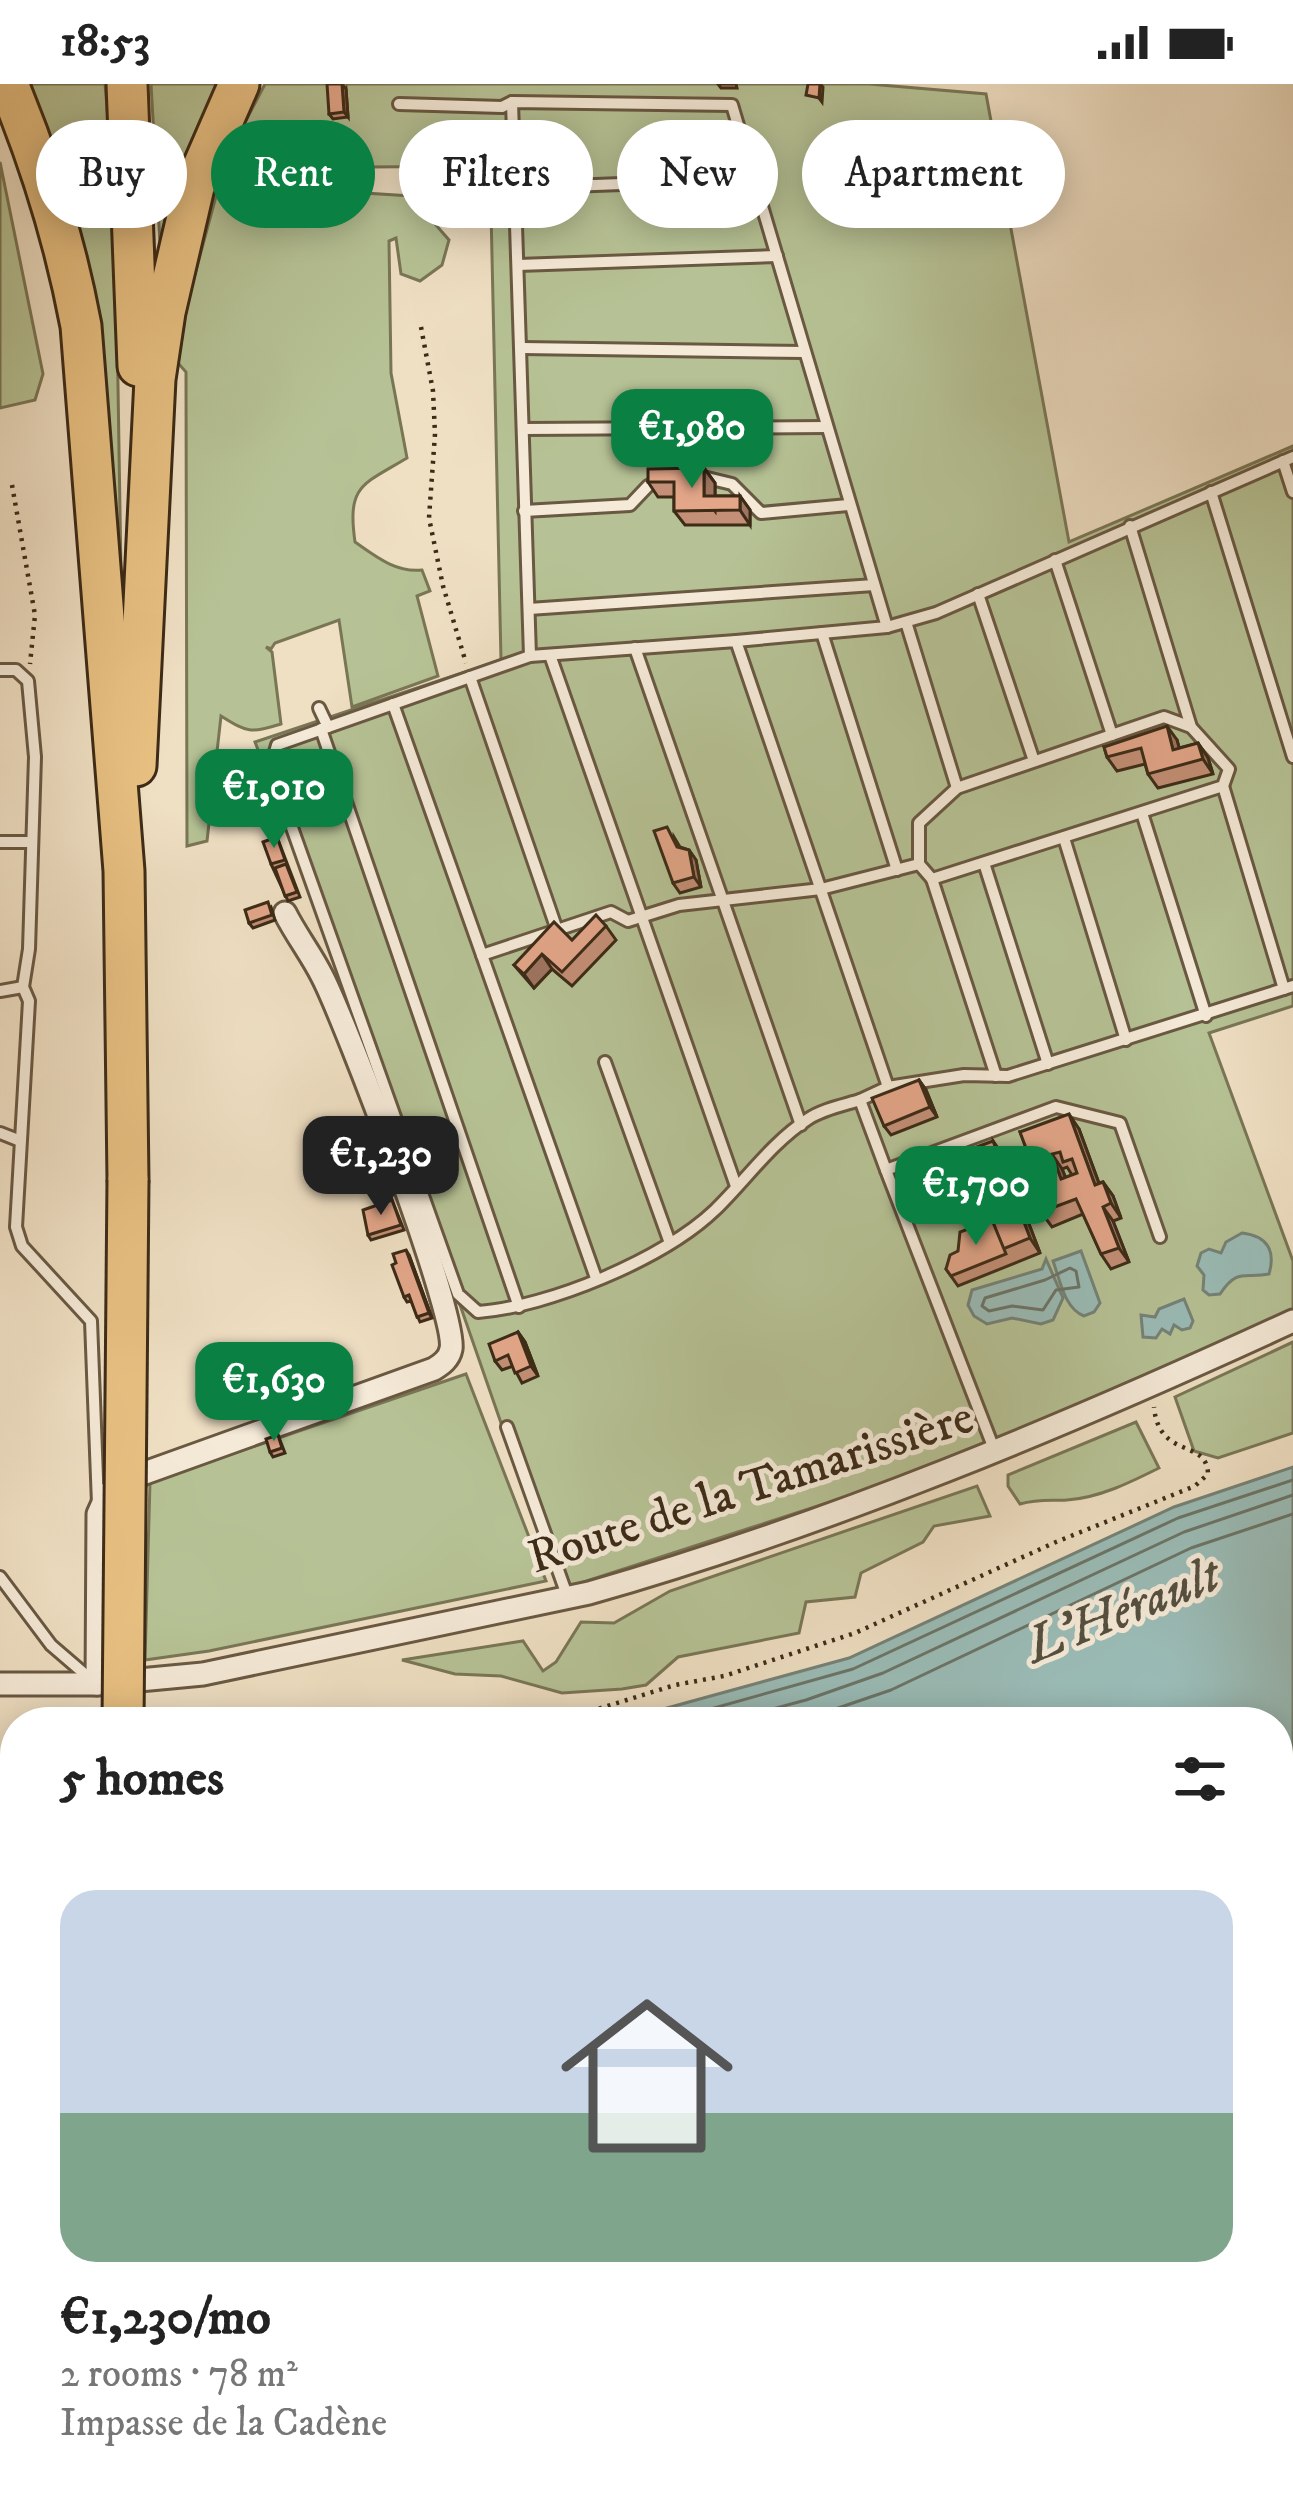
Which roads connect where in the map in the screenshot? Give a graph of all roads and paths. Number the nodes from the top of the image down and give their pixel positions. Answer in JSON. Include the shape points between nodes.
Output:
{"nodes":[{"id":1,"x":8,"y":84,"type":"edge"},
{"id":2,"x":127,"y":84,"type":"edge"},
{"id":3,"x":239,"y":84,"type":"edge"},
{"id":4,"x":512,"y":102,"type":"junction"},
{"id":5,"x":399,"y":104,"type":"dead end"},
{"id":6,"x":513,"y":120,"type":"edge"},
{"id":7,"x":737,"y":120,"type":"edge"},
{"id":8,"x":517,"y":228,"type":"edge"},
{"id":9,"x":769,"y":228,"type":"edge"},
{"id":10,"x":777,"y":256,"type":"junction"},
{"id":11,"x":518,"y":265,"type":"junction"},
{"id":12,"x":421,"y":327,"type":"dead end"},
{"id":13,"x":522,"y":348,"type":"junction"},
{"id":14,"x":805,"y":352,"type":"junction"},
{"id":15,"x":827,"y":427,"type":"junction"},
{"id":16,"x":524,"y":429,"type":"junction"},
{"id":17,"x":1288,"y":459,"type":"edge"},
{"id":18,"x":690,"y":475,"type":"edge"},
{"id":19,"x":667,"y":476,"type":"edge"},
{"id":20,"x":12,"y":484,"type":"dead end"},
{"id":21,"x":1210,"y":492,"type":"junction"},
{"id":22,"x":1293,"y":492,"type":"edge"},
{"id":23,"x":848,"y":505,"type":"junction"},
{"id":24,"x":524,"y":511,"type":"junction"},
{"id":25,"x":1130,"y":526,"type":"junction"},
{"id":26,"x":1054,"y":560,"type":"junction"},
{"id":27,"x":874,"y":585,"type":"junction"},
{"id":28,"x":978,"y":594,"type":"junction"},
{"id":29,"x":529,"y":608,"type":"junction"},
{"id":30,"x":906,"y":622,"type":"junction"},
{"id":31,"x":887,"y":628,"type":"junction"},
{"id":32,"x":822,"y":633,"type":"junction"},
{"id":33,"x":736,"y":640,"type":"junction"},
{"id":34,"x":635,"y":648,"type":"junction"},
{"id":35,"x":550,"y":655,"type":"junction"},
{"id":36,"x":530,"y":656,"type":"junction"},
{"id":37,"x":0,"y":670,"type":"edge"},
{"id":38,"x":470,"y":677,"type":"junction"},
{"id":39,"x":28,"y":681,"type":"junction"},
{"id":40,"x":142,"y":688,"type":"junction"},
{"id":41,"x":393,"y":704,"type":"junction"},
{"id":42,"x":319,"y":707,"type":"dead end"},
{"id":43,"x":1192,"y":727,"type":"junction"},
{"id":44,"x":324,"y":728,"type":"junction"},
{"id":45,"x":1112,"y":735,"type":"junction"},
{"id":46,"x":1293,"y":757,"type":"edge"},
{"id":47,"x":1034,"y":761,"type":"junction"},
{"id":48,"x":1223,"y":786,"type":"junction"},
{"id":49,"x":957,"y":788,"type":"junction"},
{"id":50,"x":1142,"y":813,"type":"junction"},
{"id":51,"x":1064,"y":838,"type":"junction"},
{"id":52,"x":0,"y":842,"type":"edge"},
{"id":53,"x":32,"y":842,"type":"junction"},
{"id":54,"x":984,"y":863,"type":"junction"},
{"id":55,"x":919,"y":864,"type":"junction"},
{"id":56,"x":897,"y":870,"type":"junction"},
{"id":57,"x":124,"y":871,"type":"junction"},
{"id":58,"x":932,"y":879,"type":"junction"},
{"id":59,"x":821,"y":889,"type":"junction"},
{"id":60,"x":722,"y":902,"type":"junction"},
{"id":61,"x":285,"y":913,"type":"dead end"},
{"id":62,"x":641,"y":917,"type":"junction"},
{"id":63,"x":557,"y":930,"type":"junction"},
{"id":64,"x":482,"y":955,"type":"junction"},
{"id":65,"x":22,"y":987,"type":"junction"},
{"id":66,"x":1288,"y":988,"type":"edge"},
{"id":67,"x":0,"y":991,"type":"edge"},
{"id":68,"x":1206,"y":1016,"type":"junction"},
{"id":69,"x":1126,"y":1040,"type":"junction"},
{"id":70,"x":604,"y":1062,"type":"dead end"},
{"id":71,"x":1048,"y":1064,"type":"junction"},
{"id":72,"x":996,"y":1076,"type":"junction"},
{"id":73,"x":888,"y":1087,"type":"junction"},
{"id":74,"x":860,"y":1100,"type":"junction"},
{"id":75,"x":801,"y":1125,"type":"junction"},
{"id":76,"x":0,"y":1133,"type":"edge"},
{"id":77,"x":18,"y":1140,"type":"junction"},
{"id":78,"x":886,"y":1170,"type":"junction"},
{"id":79,"x":736,"y":1186,"type":"junction"},
{"id":80,"x":1160,"y":1238,"type":"dead end"},
{"id":81,"x":670,"y":1243,"type":"junction"},
{"id":82,"x":596,"y":1278,"type":"junction"},
{"id":83,"x":519,"y":1307,"type":"junction"},
{"id":84,"x":1293,"y":1321,"type":"edge"},
{"id":85,"x":1154,"y":1404,"type":"dead end"},
{"id":86,"x":508,"y":1427,"type":"dead end"},
{"id":87,"x":995,"y":1452,"type":"junction"},
{"id":88,"x":98,"y":1514,"type":"junction"},
{"id":89,"x":0,"y":1577,"type":"edge"},
{"id":90,"x":568,"y":1598,"type":"junction"},
{"id":91,"x":0,"y":1684,"type":"edge"},
{"id":92,"x":97,"y":1684,"type":"junction"},
{"id":93,"x":122,"y":1707,"type":"edge"},
{"id":94,"x":604,"y":1707,"type":"edge"}],
"edges":[{"from":1,"to":57,"type":"highway","via":[[41,163],[81,326]]},
{"from":2,"to":40,"type":"highway"},
{"from":3,"to":40,"type":"highway","via":[[194,187],[165,312]]},
{"from":4,"to":5,"type":"lane"},
{"from":4,"to":6,"type":"lane"},
{"from":4,"to":7,"type":"lane","via":[[732,105]]},
{"from":8,"to":11,"type":"lane"},
{"from":9,"to":10,"type":"lane"},
{"from":10,"to":11,"type":"lane"},
{"from":10,"to":14,"type":"lane"},
{"from":11,"to":13,"type":"lane"},
{"from":12,"to":38,"type":"path","via":[[435,434],[429,518]]},
{"from":13,"to":14,"type":"lane"},
{"from":13,"to":16,"type":"lane"},
{"from":14,"to":15,"type":"lane"},
{"from":15,"to":16,"type":"lane"},
{"from":15,"to":23,"type":"lane"},
{"from":16,"to":24,"type":"lane"},
{"from":17,"to":21,"type":"lane"},
{"from":17,"to":22,"type":"lane"},
{"from":18,"to":23,"type":"lane","via":[[732,484],[761,513]]},
{"from":19,"to":24,"type":"lane","via":[[630,505]]},
{"from":20,"to":39,"type":"path","via":[[35,615]]},
{"from":21,"to":25,"type":"lane"},
{"from":21,"to":46,"type":"lane"},
{"from":23,"to":27,"type":"lane"},
{"from":24,"to":29,"type":"lane"},
{"from":25,"to":26,"type":"lane"},
{"from":25,"to":43,"type":"lane"},
{"from":26,"to":28,"type":"lane"},
{"from":26,"to":45,"type":"lane"},
{"from":27,"to":29,"type":"lane"},
{"from":27,"to":31,"type":"lane"},
{"from":28,"to":30,"type":"lane"},
{"from":28,"to":47,"type":"lane"},
{"from":29,"to":36,"type":"lane"},
{"from":30,"to":31,"type":"lane"},
{"from":30,"to":49,"type":"lane"},
{"from":31,"to":32,"type":"lane"},
{"from":32,"to":33,"type":"lane"},
{"from":32,"to":56,"type":"lane"},
{"from":33,"to":34,"type":"lane"},
{"from":33,"to":59,"type":"lane"},
{"from":34,"to":35,"type":"lane"},
{"from":34,"to":60,"type":"lane"},
{"from":35,"to":36,"type":"lane"},
{"from":35,"to":62,"type":"lane"},
{"from":36,"to":38,"type":"lane"},
{"from":37,"to":39,"type":"lane"},
{"from":38,"to":41,"type":"lane"},
{"from":38,"to":63,"type":"lane"},
{"from":39,"to":53,"type":"lane"},
{"from":40,"to":57,"type":"highway"},
{"from":41,"to":44,"type":"lane"},
{"from":41,"to":64,"type":"lane"},
{"from":42,"to":44,"type":"lane"},
{"from":43,"to":45,"type":"lane","via":[[1164,717]]},
{"from":43,"to":48,"type":"lane","via":[[1229,769]]},
{"from":44,"to":83,"type":"lane"},
{"from":44,"to":83,"type":"lane","via":[[277,745],[285,808],[458,1294],[478,1312]]},
{"from":45,"to":47,"type":"lane"},
{"from":47,"to":49,"type":"lane"},
{"from":48,"to":50,"type":"lane"},
{"from":48,"to":66,"type":"lane"},
{"from":49,"to":55,"type":"lane","via":[[919,823]]},
{"from":50,"to":51,"type":"lane"},
{"from":50,"to":68,"type":"lane"},
{"from":51,"to":54,"type":"lane"},
{"from":51,"to":69,"type":"lane"},
{"from":52,"to":53,"type":"lane"},
{"from":53,"to":65,"type":"lane"},
{"from":54,"to":58,"type":"lane"},
{"from":54,"to":71,"type":"lane"},
{"from":55,"to":56,"type":"lane"},
{"from":55,"to":58,"type":"lane"},
{"from":56,"to":59,"type":"lane"},
{"from":57,"to":93,"type":"highway","bridge":true},
{"from":58,"to":72,"type":"lane"},
{"from":59,"to":60,"type":"lane"},
{"from":59,"to":73,"type":"lane"},
{"from":60,"to":62,"type":"lane"},
{"from":60,"to":75,"type":"lane"},
{"from":61,"to":88,"type":"street","via":[[322,975],[364,1080],[436,1281],[450,1353],[434,1369],[128,1479],[107,1494]]},
{"from":62,"to":63,"type":"lane","via":[[628,921],[611,912]]},
{"from":62,"to":79,"type":"lane"},
{"from":63,"to":64,"type":"lane"},
{"from":64,"to":82,"type":"lane"},
{"from":65,"to":67,"type":"lane"},
{"from":65,"to":77,"type":"lane","via":[[29,1001]]},
{"from":66,"to":68,"type":"lane"},
{"from":68,"to":69,"type":"lane"},
{"from":69,"to":71,"type":"lane"},
{"from":70,"to":81,"type":"lane"},
{"from":71,"to":72,"type":"lane"},
{"from":72,"to":73,"type":"lane"},
{"from":73,"to":74,"type":"lane"},
{"from":74,"to":75,"type":"lane"},
{"from":74,"to":78,"type":"lane"},
{"from":75,"to":79,"type":"lane"},
{"from":76,"to":77,"type":"lane"},
{"from":77,"to":88,"type":"lane","via":[[22,1246],[91,1321]]},
{"from":78,"to":80,"type":"lane","via":[[1056,1107],[1120,1123]]},
{"from":78,"to":87,"type":"lane"},
{"from":79,"to":81,"type":"lane"},
{"from":81,"to":82,"type":"lane"},
{"from":82,"to":83,"type":"lane"},
{"from":84,"to":87,"type":"street","name":"Route de la Tamarissière"},
{"from":85,"to":94,"type":"path","via":[[1165,1438],[1208,1460],[1208,1474],[1195,1486],[855,1634]]},
{"from":86,"to":90,"type":"lane"},
{"from":87,"to":90,"type":"street","name":"Route de la Tamarissière"},
{"from":88,"to":92,"type":"street"},
{"from":89,"to":92,"type":"lane","via":[[51,1645]]},
{"from":90,"to":92,"type":"street","name":"Route de la Tamarissière","via":[[202,1674]]},
{"from":91,"to":92,"type":"street","name":"Route de la Tamarissière"}]}
